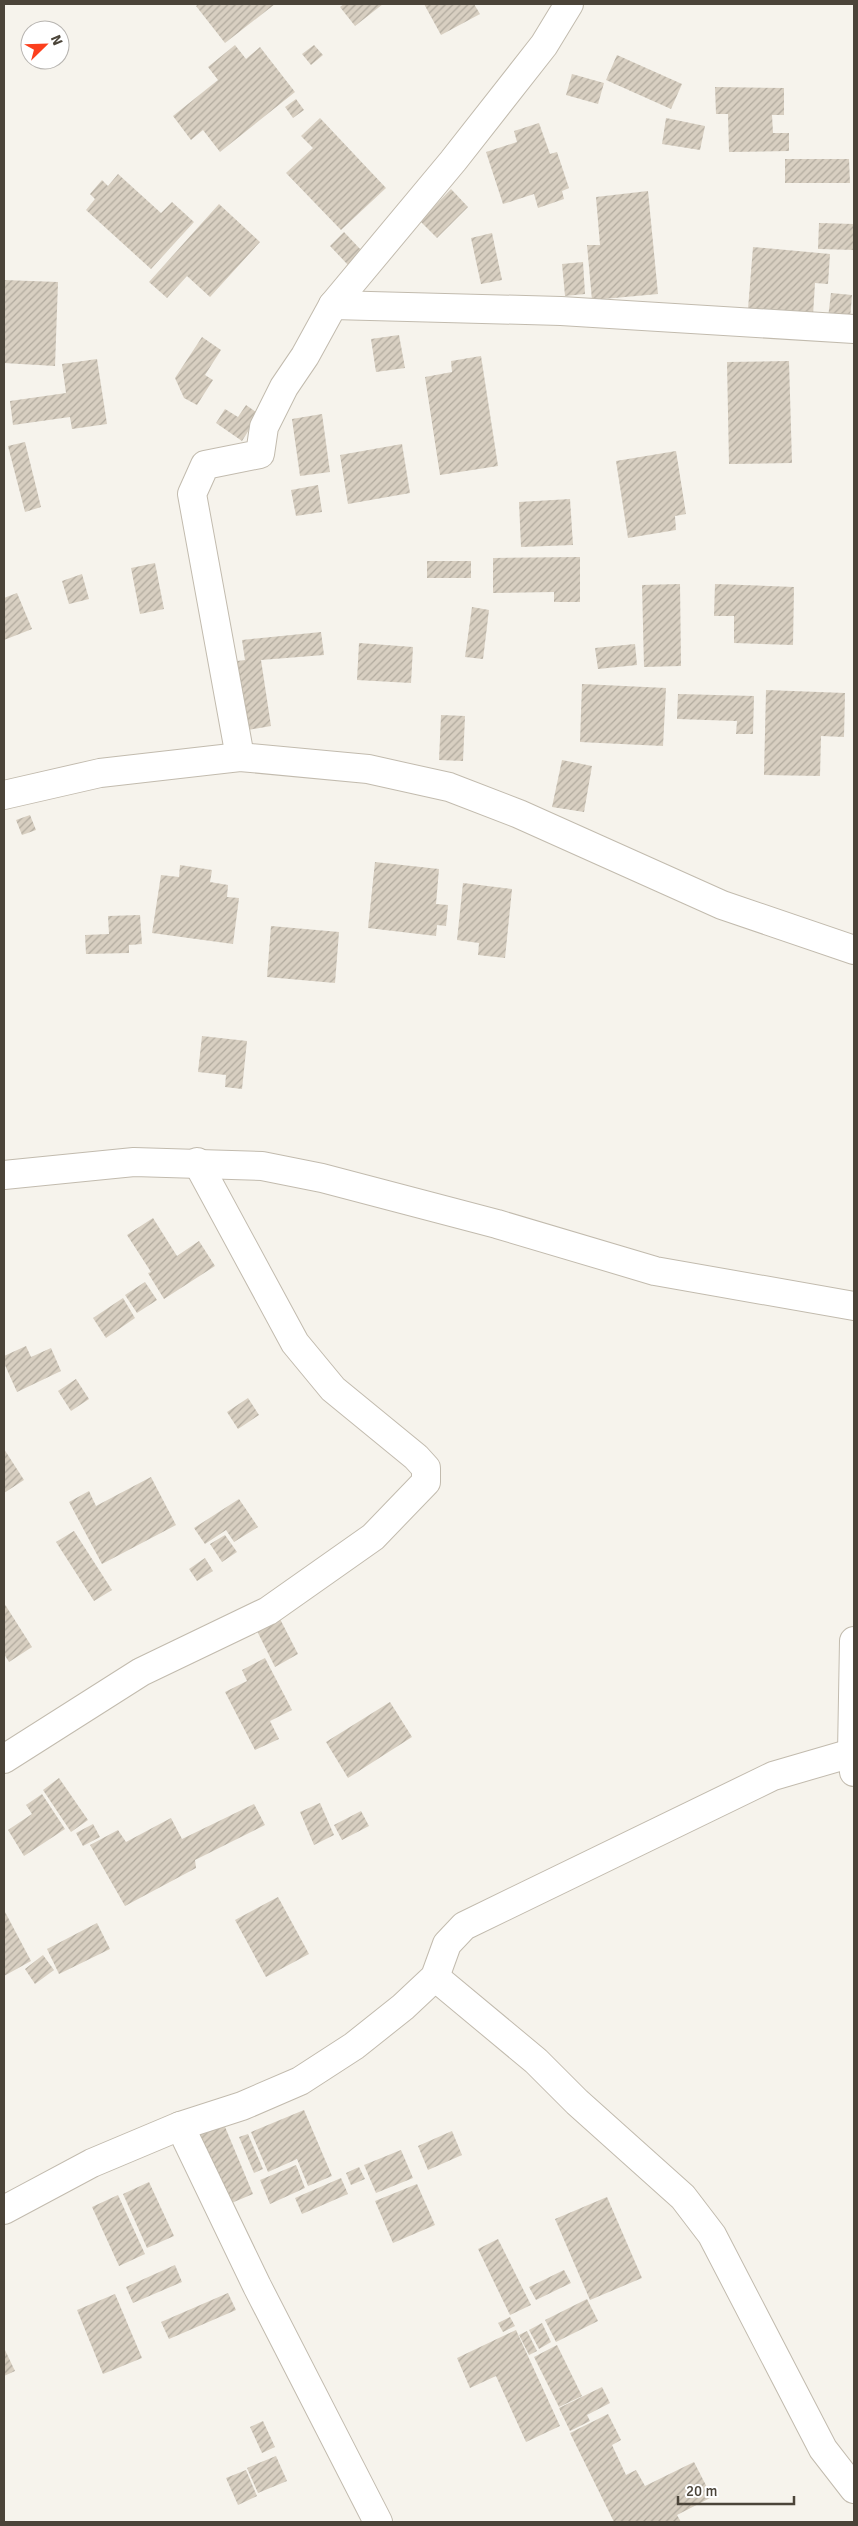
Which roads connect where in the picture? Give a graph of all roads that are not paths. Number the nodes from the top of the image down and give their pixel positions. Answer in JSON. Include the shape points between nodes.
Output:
{"nodes":[{"id":1,"x":569,"y":4,"type":"edge"},
{"id":2,"x":333,"y":305,"type":"junction"},
{"id":3,"x":854,"y":329,"type":"edge"},
{"id":4,"x":240,"y":757,"type":"junction"},
{"id":5,"x":4,"y":795,"type":"edge"},
{"id":6,"x":854,"y":950,"type":"edge"},
{"id":7,"x":197,"y":1162,"type":"junction"},
{"id":8,"x":4,"y":1175,"type":"edge"},
{"id":9,"x":854,"y":1306,"type":"edge"},
{"id":10,"x":854,"y":1641,"type":"edge"},
{"id":11,"x":4,"y":1759,"type":"edge"},
{"id":12,"x":853,"y":1762,"type":"edge"},
{"id":13,"x":435,"y":1977,"type":"junction"},
{"id":14,"x":180,"y":2126,"type":"junction"},
{"id":15,"x":4,"y":2210,"type":"edge"},
{"id":16,"x":854,"y":2489,"type":"edge"},
{"id":17,"x":378,"y":2522,"type":"edge"}],
"edges":[{"from":1,"to":2,"type":"street","via":[[544,45]]},
{"from":2,"to":3,"type":"street","via":[[561,311]]},
{"from":2,"to":4,"type":"street","via":[[264,427],[260,454],[205,465],[192,494]]},
{"from":4,"to":5,"type":"street","via":[[100,773]]},
{"from":4,"to":6,"type":"street","via":[[368,769],[449,787],[519,814],[722,905]]},
{"from":7,"to":8,"type":"street","via":[[134,1162]]},
{"from":7,"to":9,"type":"street","via":[[262,1166],[322,1178],[497,1224],[655,1271]]},
{"from":7,"to":11,"type":"street","via":[[295,1343],[333,1389],[416,1457],[426,1468],[426,1482],[373,1537],[268,1611],[141,1672]]},
{"from":10,"to":12,"type":"street"},
{"from":12,"to":13,"type":"street","via":[[773,1776],[464,1926],[447,1944]]},
{"from":13,"to":14,"type":"street","via":[[354,2046],[300,2081],[242,2106]]},
{"from":13,"to":16,"type":"street","via":[[536,2061],[683,2196],[712,2236],[823,2449]]},
{"from":14,"to":15,"type":"street","via":[[92,2163]]},
{"from":14,"to":17,"type":"street","via":[[257,2286]]}]}
